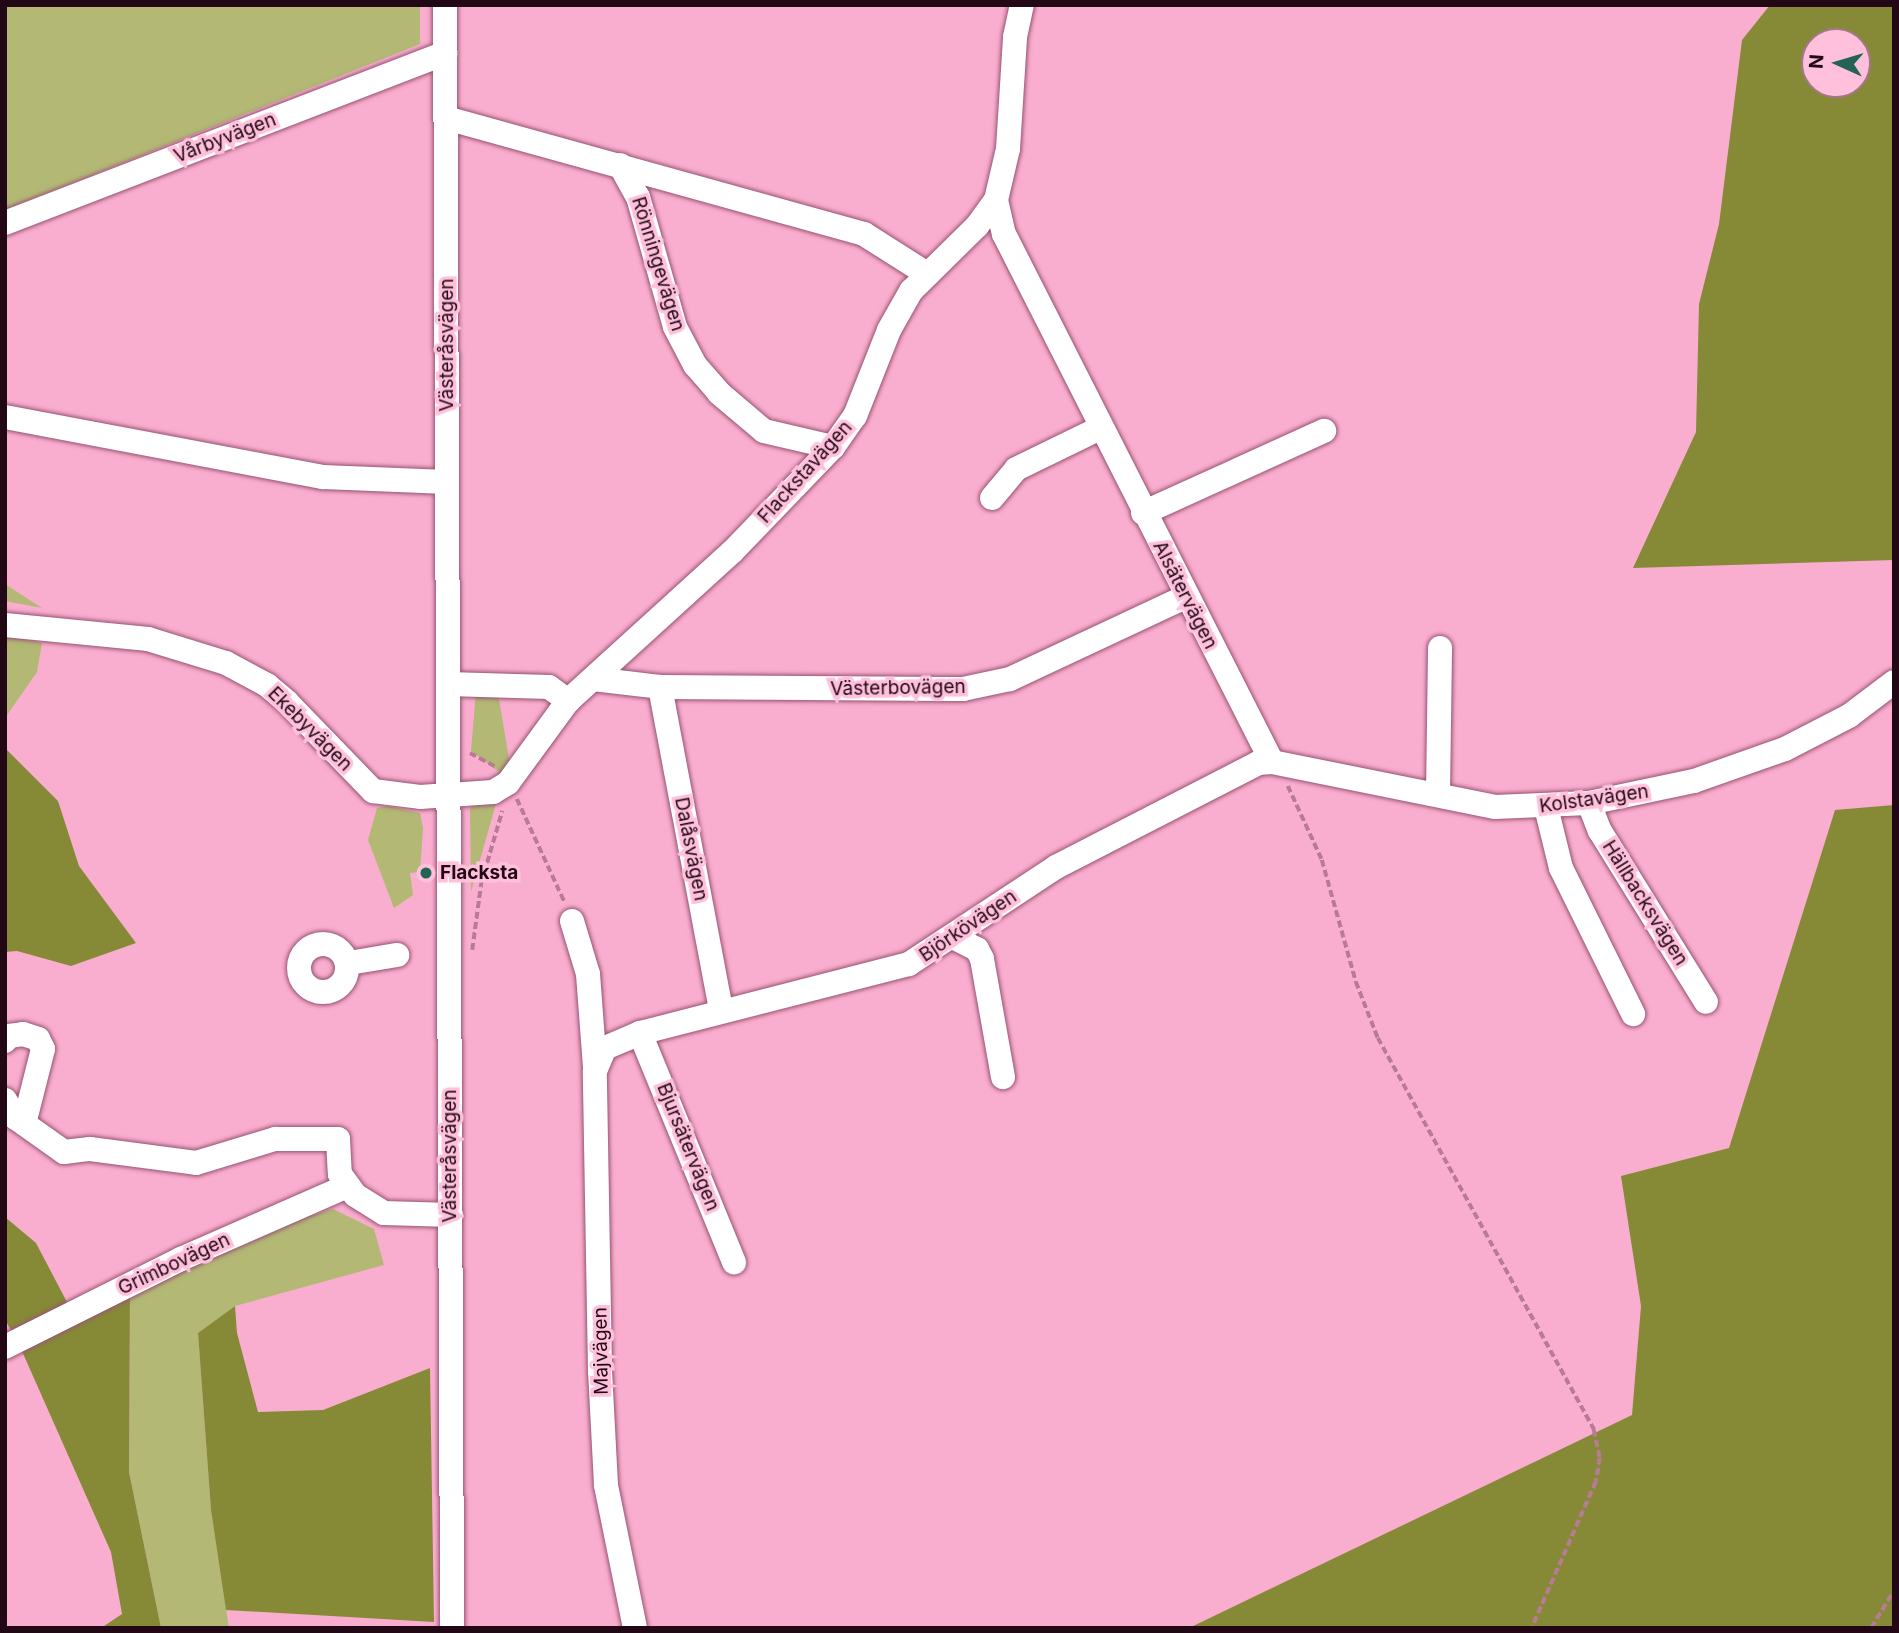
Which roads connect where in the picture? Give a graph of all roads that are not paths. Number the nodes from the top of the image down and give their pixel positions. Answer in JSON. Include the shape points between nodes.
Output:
{"nodes":[{"id":1,"x":445,"y":5,"type":"edge"},
{"id":2,"x":1022,"y":5,"type":"edge"},
{"id":3,"x":445,"y":53,"type":"junction"},
{"id":4,"x":446,"y":118,"type":"junction"},
{"id":5,"x":621,"y":165,"type":"junction"},
{"id":6,"x":996,"y":200,"type":"junction"},
{"id":7,"x":5,"y":223,"type":"edge"},
{"id":8,"x":927,"y":274,"type":"junction"},
{"id":9,"x":5,"y":417,"type":"edge"},
{"id":10,"x":1100,"y":428,"type":"junction"},
{"id":11,"x":1324,"y":430,"type":"dead end"},
{"id":12,"x":833,"y":446,"type":"junction"},
{"id":13,"x":447,"y":482,"type":"junction"},
{"id":14,"x":992,"y":498,"type":"dead end"},
{"id":15,"x":1143,"y":513,"type":"junction"},
{"id":16,"x":1185,"y":597,"type":"junction"},
{"id":17,"x":5,"y":625,"type":"edge"},
{"id":18,"x":1440,"y":648,"type":"dead end"},
{"id":19,"x":593,"y":679,"type":"junction"},
{"id":20,"x":1894,"y":682,"type":"edge"},
{"id":21,"x":448,"y":684,"type":"junction"},
{"id":22,"x":660,"y":687,"type":"junction"},
{"id":23,"x":568,"y":701,"type":"junction"},
{"id":24,"x":1272,"y":762,"type":"junction"},
{"id":25,"x":449,"y":794,"type":"junction"},
{"id":26,"x":1438,"y":794,"type":"junction"},
{"id":27,"x":1589,"y":803,"type":"junction"},
{"id":28,"x":1546,"y":807,"type":"junction"},
{"id":29,"x":572,"y":921,"type":"road end"},
{"id":30,"x":953,"y":937,"type":"junction"},
{"id":31,"x":397,"y":955,"type":"dead end"},
{"id":32,"x":348,"y":963,"type":"dead end"},
{"id":33,"x":1706,"y":1002,"type":"dead end"},
{"id":34,"x":721,"y":1011,"type":"junction"},
{"id":35,"x":1633,"y":1014,"type":"dead end"},
{"id":36,"x":640,"y":1033,"type":"junction"},
{"id":37,"x":5,"y":1041,"type":"edge"},
{"id":38,"x":595,"y":1071,"type":"junction"},
{"id":39,"x":1003,"y":1077,"type":"dead end"},
{"id":40,"x":5,"y":1100,"type":"edge"},
{"id":41,"x":24,"y":1124,"type":"junction"},
{"id":42,"x":345,"y":1187,"type":"junction"},
{"id":43,"x":451,"y":1215,"type":"junction"},
{"id":44,"x":734,"y":1262,"type":"dead end"},
{"id":45,"x":5,"y":1347,"type":"edge"},
{"id":46,"x":452,"y":1628,"type":"edge"},
{"id":47,"x":635,"y":1628,"type":"edge"}],
"edges":[{"from":1,"to":3,"type":"street","name":"Västeråsvägen"},
{"from":2,"to":6,"type":"street","name":"Flackstavägen","via":[[1015,37],[1008,149]]},
{"from":3,"to":4,"type":"street","name":"Västeråsvägen"},
{"from":3,"to":7,"type":"street","name":"Vårbyvägen"},
{"from":4,"to":5,"type":"street","name":"Rönningevägen"},
{"from":4,"to":13,"type":"street","name":"Västeråsvägen"},
{"from":5,"to":8,"type":"street","name":"Rönningevägen","via":[[786,216],[863,234]]},
{"from":5,"to":12,"type":"street","name":"Rönningevägen","via":[[638,197],[675,327],[695,365],[757,427]]},
{"from":6,"to":8,"type":"street","name":"Flackstavägen","via":[[977,226]]},
{"from":6,"to":10,"type":"street","name":"Alsätervägen","via":[[1004,234]]},
{"from":8,"to":12,"type":"street","name":"Flackstavägen","via":[[901,307],[867,392]]},
{"from":9,"to":13,"type":"street","via":[[323,477]]},
{"from":10,"to":14,"type":"street","via":[[1016,469]]},
{"from":10,"to":15,"type":"street","name":"Alsätervägen"},
{"from":11,"to":15,"type":"street"},
{"from":12,"to":19,"type":"street","name":"Flackstavägen","via":[[732,552]]},
{"from":13,"to":21,"type":"street","name":"Västeråsvägen"},
{"from":15,"to":16,"type":"street","name":"Alsätervägen"},
{"from":16,"to":22,"type":"street","name":"Västerbovägen","via":[[1010,679],[963,689]]},
{"from":16,"to":24,"type":"street","name":"Alsätervägen"},
{"from":17,"to":25,"type":"street","name":"Ekebyvägen","via":[[148,639],[204,653],[267,685],[373,791],[420,797]]},
{"from":18,"to":26,"type":"street"},
{"from":19,"to":22,"type":"street","name":"Västerbovägen"},
{"from":19,"to":23,"type":"street","name":"Flackstavägen"},
{"from":20,"to":27,"type":"street","name":"Kolstavägen","via":[[1849,716],[1785,749],[1674,786]]},
{"from":21,"to":23,"type":"street","via":[[549,687]]},
{"from":21,"to":25,"type":"street","name":"Västeråsvägen"},
{"from":22,"to":34,"type":"street","name":"Dalåsvägen"},
{"from":23,"to":25,"type":"street","name":"Flackstavägen","via":[[505,790]]},
{"from":24,"to":26,"type":"street","name":"Kolstavägen"},
{"from":24,"to":30,"type":"street","name":"Björkövägen","via":[[1258,763],[1056,867]]},
{"from":25,"to":43,"type":"street","name":"Västeråsvägen"},
{"from":26,"to":28,"type":"street","name":"Kolstavägen","via":[[1495,807]]},
{"from":27,"to":28,"type":"street","name":"Kolstavägen"},
{"from":27,"to":33,"type":"street","name":"Hällbacksvägen","via":[[1600,831]]},
{"from":28,"to":35,"type":"street","via":[[1561,868]]},
{"from":29,"to":38,"type":"street","name":"Majvägen","via":[[588,974]]},
{"from":30,"to":34,"type":"street","name":"Björkövägen","via":[[909,964]]},
{"from":30,"to":39,"type":"street","via":[[976,949],[982,959]]},
{"from":31,"to":32,"type":"street"},
{"from":34,"to":36,"type":"street","name":"Björkövägen"},
{"from":36,"to":38,"type":"street","via":[[605,1048]]},
{"from":36,"to":44,"type":"street","name":"Bjursätervägen"},
{"from":37,"to":41,"type":"street","via":[[23,1034],[38,1039],[43,1049]]},
{"from":38,"to":47,"type":"street","name":"Majvägen","via":[[606,1485]]},
{"from":40,"to":41,"type":"street"},
{"from":41,"to":42,"type":"street","via":[[64,1152],[90,1149],[196,1163],[275,1139],[338,1139]]},
{"from":42,"to":43,"type":"street","via":[[384,1213]]},
{"from":42,"to":45,"type":"street","name":"Grimbovägen","via":[[181,1259]]},
{"from":43,"to":46,"type":"street","name":"Västeråsvägen"}]}
